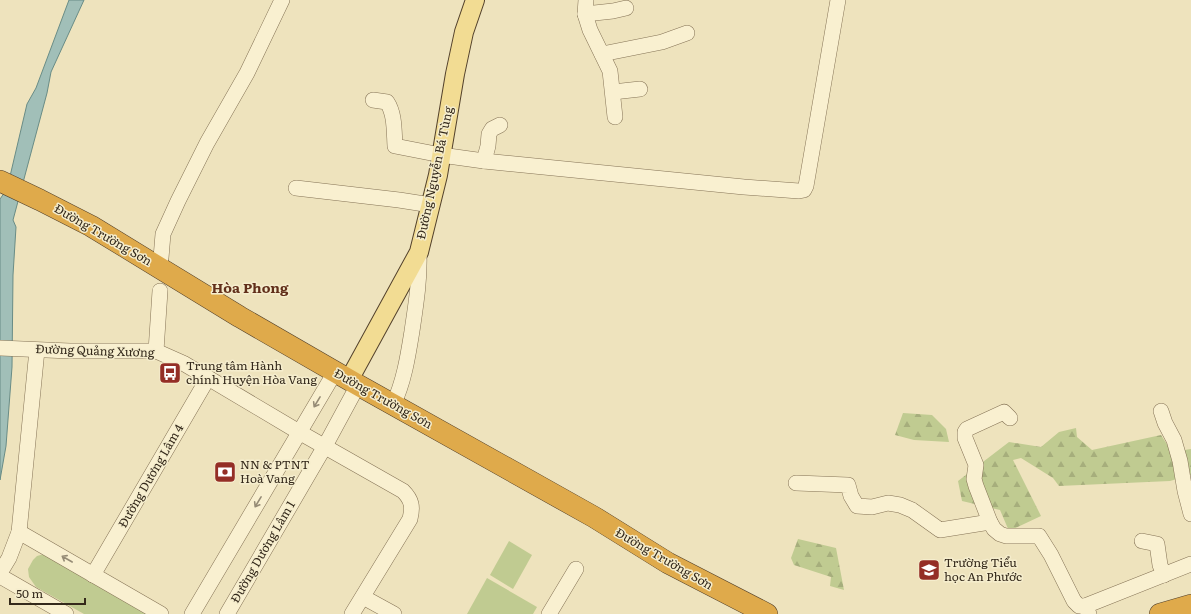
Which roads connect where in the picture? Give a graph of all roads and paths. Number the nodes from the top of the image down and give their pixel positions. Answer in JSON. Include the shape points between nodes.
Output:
{"nodes":[{"id":1,"x":282,"y":0,"type":"edge"},
{"id":2,"x":475,"y":0,"type":"edge"},
{"id":3,"x":838,"y":0,"type":"edge"},
{"id":4,"x":586,"y":7,"type":"edge"},
{"id":5,"x":626,"y":8,"type":"dead end"},
{"id":6,"x":687,"y":33,"type":"dead end"},
{"id":7,"x":602,"y":54,"type":"junction"},
{"id":8,"x":640,"y":89,"type":"dead end"},
{"id":9,"x":613,"y":92,"type":"junction"},
{"id":10,"x":373,"y":100,"type":"dead end"},
{"id":11,"x":615,"y":117,"type":"dead end"},
{"id":12,"x":500,"y":125,"type":"dead end"},
{"id":13,"x":441,"y":155,"type":"junction"},
{"id":14,"x":484,"y":161,"type":"junction"},
{"id":15,"x":0,"y":182,"type":"edge"},
{"id":16,"x":296,"y":188,"type":"dead end"},
{"id":17,"x":431,"y":205,"type":"junction"},
{"id":18,"x":419,"y":252,"type":"junction"},
{"id":19,"x":161,"y":258,"type":"dead end"},
{"id":20,"x":160,"y":291,"type":"dead end"},
{"id":21,"x":0,"y":348,"type":"edge"},
{"id":22,"x":30,"y":349,"type":"junction"},
{"id":23,"x":156,"y":351,"type":"junction"},
{"id":24,"x":208,"y":378,"type":"junction"},
{"id":25,"x":347,"y":379,"type":"junction"},
{"id":26,"x":393,"y":405,"type":"junction"},
{"id":27,"x":1162,"y":411,"type":"dead end"},
{"id":28,"x":1010,"y":418,"type":"dead end"},
{"id":29,"x":299,"y":432,"type":"junction"},
{"id":30,"x":325,"y":446,"type":"junction"},
{"id":31,"x":796,"y":483,"type":"dead end"},
{"id":32,"x":1191,"y":514,"type":"edge"},
{"id":33,"x":990,"y":522,"type":"junction"},
{"id":34,"x":19,"y":532,"type":"junction"},
{"id":35,"x":1144,"y":536,"type":"dead end"},
{"id":36,"x":1191,"y":564,"type":"edge"},
{"id":37,"x":576,"y":569,"type":"dead end"},
{"id":38,"x":0,"y":575,"type":"edge"},
{"id":39,"x":93,"y":575,"type":"junction"},
{"id":40,"x":1164,"y":575,"type":"junction"},
{"id":41,"x":363,"y":597,"type":"junction"},
{"id":42,"x":1191,"y":605,"type":"edge"},
{"id":43,"x":1087,"y":610,"type":"edge"},
{"id":44,"x":66,"y":614,"type":"edge"},
{"id":45,"x":161,"y":614,"type":"edge"},
{"id":46,"x":192,"y":614,"type":"edge"},
{"id":47,"x":227,"y":614,"type":"edge"},
{"id":48,"x":352,"y":614,"type":"edge"},
{"id":49,"x":394,"y":614,"type":"edge"},
{"id":50,"x":549,"y":614,"type":"edge"},
{"id":51,"x":767,"y":614,"type":"edge"},
{"id":52,"x":1160,"y":614,"type":"edge"}],
"edges":[{"from":1,"to":19,"type":"street","via":[[247,73],[178,201],[163,234]]},
{"from":2,"to":13,"type":"main road","name":"Đường Nguyễn Bá Tùng","via":[[454,74]]},
{"from":3,"to":14,"type":"street","via":[[804,190],[744,187]]},
{"from":4,"to":5,"type":"street","via":[[613,11]]},
{"from":4,"to":7,"type":"street","via":[[590,30]]},
{"from":6,"to":7,"type":"street","via":[[662,42]]},
{"from":7,"to":9,"type":"street","via":[[610,71]]},
{"from":8,"to":9,"type":"street"},
{"from":9,"to":11,"type":"street"},
{"from":10,"to":13,"type":"street","via":[[381,100],[388,104],[393,120],[395,146]]},
{"from":12,"to":14,"type":"street","via":[[492,129]]},
{"from":13,"to":14,"type":"street"},
{"from":13,"to":17,"type":"main road","name":"Đường Nguyễn Bá Tùng"},
{"from":15,"to":25,"type":"highway","name":"Đường Trường Sơn","via":[[91,226]]},
{"from":16,"to":17,"type":"street"},
{"from":17,"to":18,"type":"main road","name":"Đường Nguyễn Bá Tùng"},
{"from":18,"to":25,"type":"main road","name":"Đường Nguyễn Bá Tùng"},
{"from":18,"to":26,"type":"street","via":[[418,286],[409,349],[400,390]]},
{"from":20,"to":23,"type":"street"},
{"from":21,"to":22,"type":"street","name":"Đường Quảng Xương"},
{"from":22,"to":23,"type":"street","name":"Đường Quảng Xương"},
{"from":22,"to":34,"type":"street"},
{"from":23,"to":24,"type":"street","name":"Đường Quảng Xương"},
{"from":24,"to":29,"type":"street","name":"Đường Quảng Xương"},
{"from":24,"to":39,"type":"street","name":"Đường Dương Lâm 4"},
{"from":25,"to":26,"type":"highway","name":"Đường Trường Sơn"},
{"from":25,"to":29,"type":"street","one_way":true},
{"from":25,"to":30,"type":"street","name":"Đường Dương Lâm 1"},
{"from":26,"to":51,"type":"highway","name":"Đường Trường Sơn","via":[[594,517],[668,563]]},
{"from":27,"to":32,"type":"street","via":[[1178,454]]},
{"from":28,"to":33,"type":"street","via":[[1004,412],[966,429],[965,432],[976,465],[974,479]]},
{"from":29,"to":30,"type":"street","name":"Đường Quảng Xương"},
{"from":29,"to":46,"type":"street","one_way":true},
{"from":30,"to":41,"type":"street","name":"Đường Quảng Xương","via":[[410,497],[410,519]]},
{"from":30,"to":47,"type":"street","name":"Đường Dương Lâm 1"},
{"from":31,"to":33,"type":"street","via":[[848,485],[857,506],[872,507],[888,503],[900,505],[912,510],[940,530]]},
{"from":33,"to":43,"type":"street","via":[[994,529],[1006,536],[1039,536],[1074,601]]},
{"from":34,"to":38,"type":"street"},
{"from":39,"to":34,"type":"street","one_way":true},
{"from":35,"to":40,"type":"street","via":[[1156,535]]},
{"from":36,"to":40,"type":"street"},
{"from":37,"to":50,"type":"street"},
{"from":38,"to":44,"type":"street"},
{"from":39,"to":45,"type":"street"},
{"from":40,"to":43,"type":"street"},
{"from":41,"to":48,"type":"street"},
{"from":41,"to":49,"type":"street"},
{"from":42,"to":52,"type":"highway"}]}
